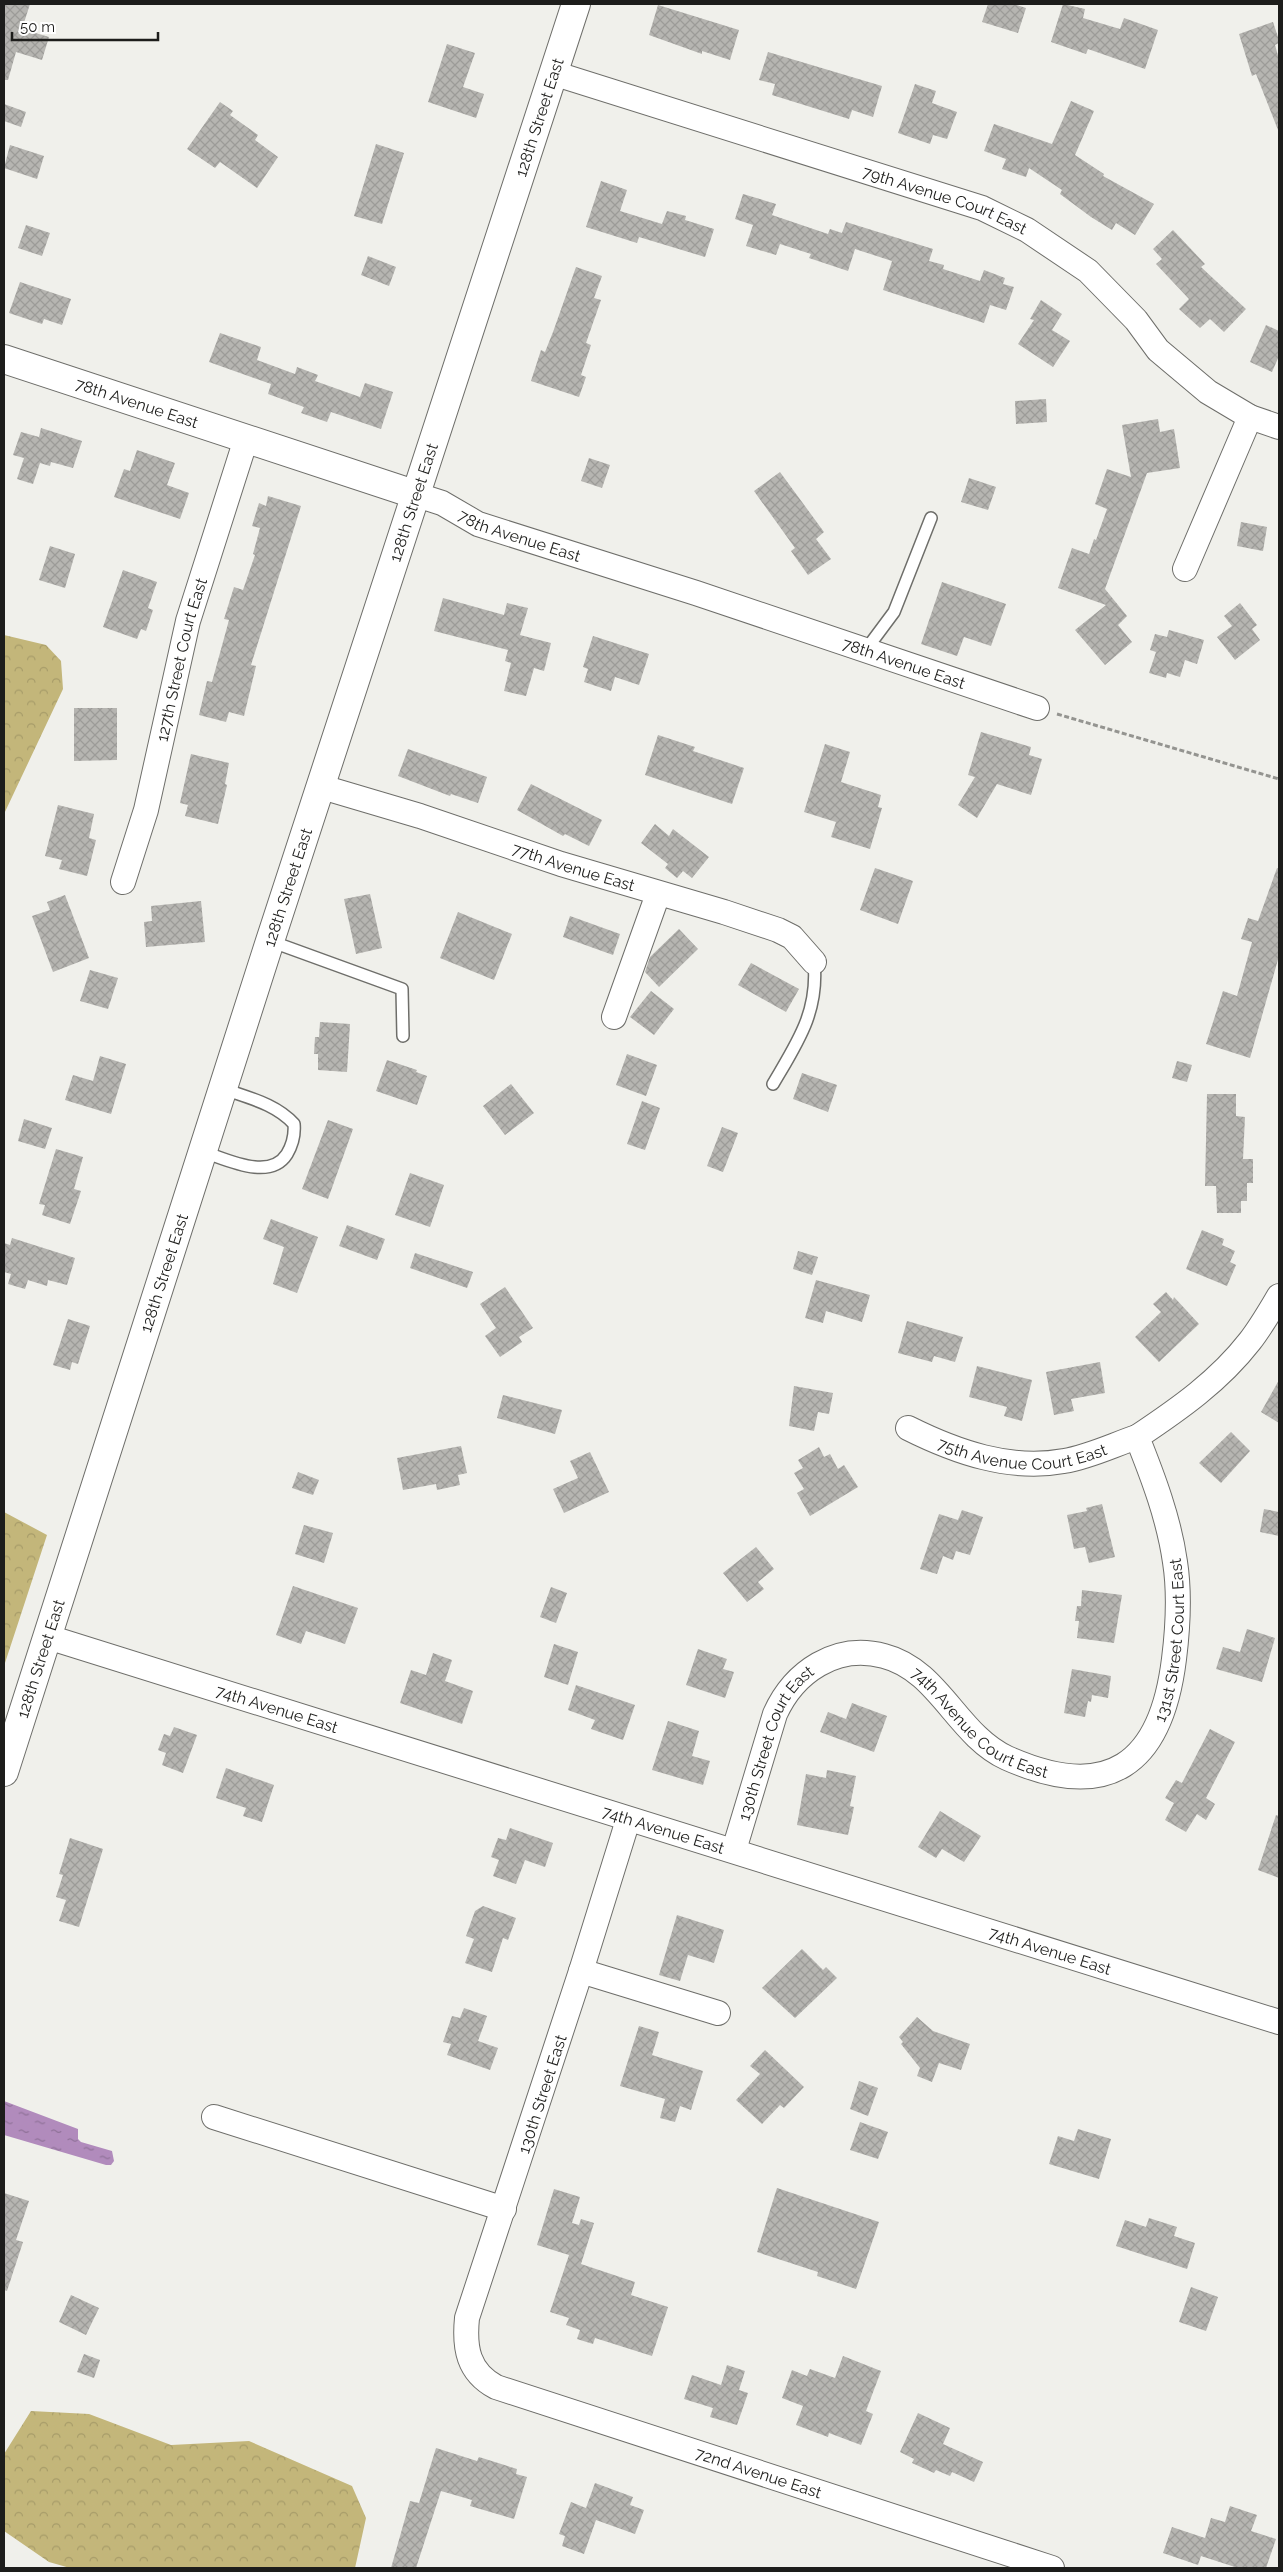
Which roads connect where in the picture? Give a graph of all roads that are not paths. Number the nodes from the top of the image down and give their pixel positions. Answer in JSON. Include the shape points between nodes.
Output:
{"nodes":[{"id":1,"x":576,"y":4,"type":"edge"},
{"id":2,"x":553,"y":73,"type":"junction"},
{"id":3,"x":4,"y":359,"type":"edge"},
{"id":4,"x":1250,"y":417,"type":"junction"},
{"id":5,"x":1279,"y":427,"type":"edge"},
{"id":6,"x":246,"y":439,"type":"junction"},
{"id":7,"x":417,"y":495,"type":"junction"},
{"id":8,"x":931,"y":518,"type":"dead end"},
{"id":9,"x":1185,"y":569,"type":"dead end"},
{"id":10,"x":865,"y":651,"type":"junction"},
{"id":11,"x":1037,"y":708,"type":"road end"},
{"id":12,"x":322,"y":788,"type":"junction"},
{"id":13,"x":123,"y":882,"type":"dead end"},
{"id":14,"x":658,"y":894,"type":"junction"},
{"id":15,"x":270,"y":941,"type":"junction"},
{"id":16,"x":814,"y":962,"type":"joint"},
{"id":17,"x":614,"y":1017,"type":"dead end"},
{"id":18,"x":403,"y":1036,"type":"dead end"},
{"id":19,"x":772,"y":1084,"type":"dead end"},
{"id":20,"x":224,"y":1089,"type":"junction"},
{"id":21,"x":204,"y":1152,"type":"junction"},
{"id":22,"x":1279,"y":1296,"type":"edge"},
{"id":23,"x":908,"y":1428,"type":"dead end"},
{"id":24,"x":1137,"y":1437,"type":"junction"},
{"id":25,"x":48,"y":1637,"type":"junction"},
{"id":26,"x":841,"y":1656,"type":"joint"},
{"id":27,"x":1122,"y":1767,"type":"joint"},
{"id":28,"x":4,"y":1772,"type":"edge"},
{"id":29,"x":628,"y":1820,"type":"junction"},
{"id":30,"x":734,"y":1850,"type":"junction"},
{"id":31,"x":581,"y":1971,"type":"junction"},
{"id":32,"x":718,"y":2013,"type":"dead end"},
{"id":33,"x":1279,"y":2022,"type":"edge"},
{"id":34,"x":214,"y":2117,"type":"dead end"},
{"id":35,"x":504,"y":2209,"type":"junction"},
{"id":36,"x":472,"y":2367,"type":"joint"},
{"id":37,"x":1052,"y":2568,"type":"edge"}],
"edges":[{"from":1,"to":2,"type":"street","name":"128th Street East"},
{"from":2,"to":4,"type":"street","name":"79th Avenue Court East","via":[[982,208],[1027,230],[1088,271],[1176,367],[1208,392]]},
{"from":2,"to":7,"type":"street","name":"128th Street East"},
{"from":3,"to":6,"type":"street","name":"78th Avenue East"},
{"from":4,"to":5,"type":"street","name":"79th Avenue Court East"},
{"from":4,"to":9,"type":"street"},
{"from":6,"to":7,"type":"street","name":"78th Avenue East"},
{"from":6,"to":13,"type":"street","name":"127th Street Court East","via":[[188,622],[146,810]]},
{"from":7,"to":10,"type":"street","name":"78th Avenue East","via":[[442,503],[478,524]]},
{"from":7,"to":12,"type":"street","name":"128th Street East"},
{"from":8,"to":10,"type":"lane","via":[[894,612]]},
{"from":10,"to":11,"type":"street","name":"78th Avenue East"},
{"from":12,"to":14,"type":"street","name":"77th Avenue East","via":[[420,816]]},
{"from":12,"to":15,"type":"street","name":"128th Street East"},
{"from":14,"to":16,"type":"street","name":"77th Avenue East","via":[[778,930],[792,937]]},
{"from":14,"to":17,"type":"street"},
{"from":15,"to":18,"type":"lane","via":[[402,989]]},
{"from":15,"to":20,"type":"street","name":"128th Street East"},
{"from":16,"to":19,"type":"lane","via":[[816,984],[812,1009],[799,1040]]},
{"from":20,"to":21,"type":"street","name":"128th Street East"},
{"from":20,"to":21,"type":"lane","via":[[270,1105],[286,1115],[294,1124],[295,1136],[283,1160],[273,1167],[246,1165]]},
{"from":21,"to":25,"type":"street","name":"128th Street East"},
{"from":22,"to":24,"type":"street","via":[[1252,1340],[1214,1381]]},
{"from":23,"to":24,"type":"street","name":"75th Avenue Court East","via":[[939,1444],[999,1461],[1042,1464],[1087,1455]]},
{"from":24,"to":27,"type":"street","name":"131st Street Court East","via":[[1167,1523],[1176,1562],[1177,1634],[1163,1711],[1147,1743]]},
{"from":25,"to":28,"type":"street","name":"128th Street East"},
{"from":25,"to":29,"type":"street","name":"74th Avenue East"},
{"from":26,"to":27,"type":"street","name":"74th Avenue Court East","via":[[869,1653],[912,1668],[987,1747],[1042,1772],[1088,1777]]},
{"from":26,"to":30,"type":"street","name":"130th Street Court East","via":[[813,1666],[784,1694]]},
{"from":29,"to":30,"type":"street","name":"74th Avenue East"},
{"from":29,"to":31,"type":"street","name":"130th Street East"},
{"from":30,"to":33,"type":"street","name":"74th Avenue East"},
{"from":31,"to":32,"type":"street"},
{"from":31,"to":35,"type":"street","name":"130th Street East"},
{"from":34,"to":35,"type":"street"},
{"from":35,"to":36,"type":"street","name":"130th Street East","via":[[467,2318],[467,2357]]},
{"from":36,"to":37,"type":"street","name":"72nd Avenue East","via":[[486,2381],[505,2389]]}]}
